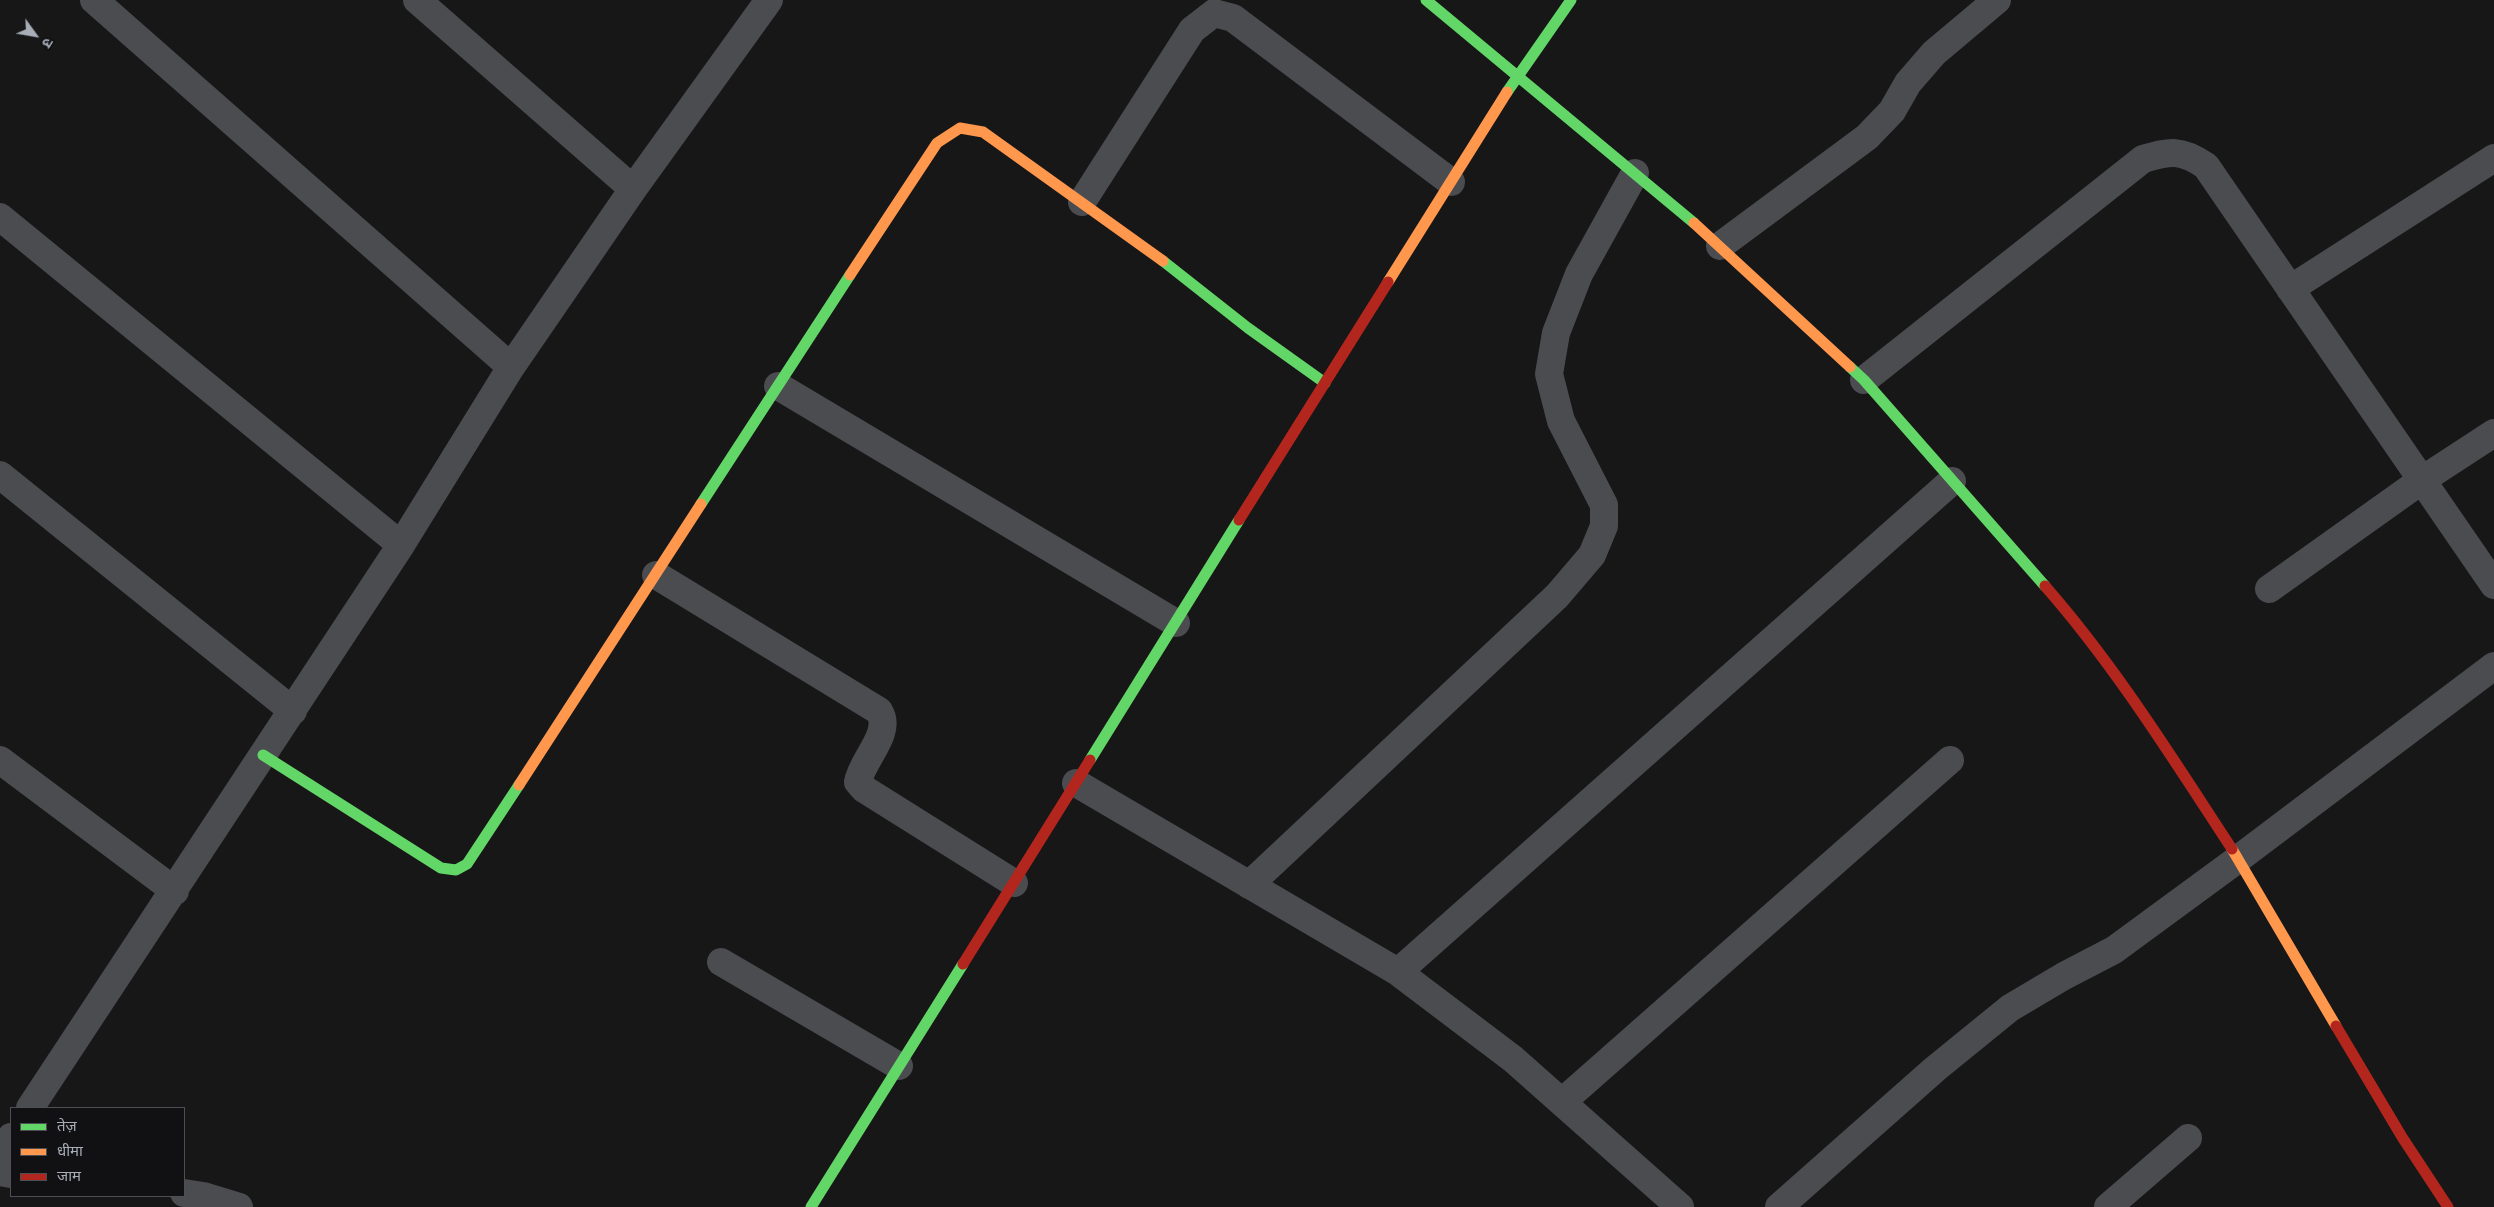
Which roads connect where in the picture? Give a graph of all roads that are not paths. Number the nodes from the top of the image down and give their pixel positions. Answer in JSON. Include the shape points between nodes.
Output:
{"nodes":[{"id":1,"x":94,"y":0,"type":"edge"},
{"id":2,"x":417,"y":0,"type":"edge"},
{"id":3,"x":1426,"y":0,"type":"edge"},
{"id":4,"x":1571,"y":0,"type":"edge"},
{"id":5,"x":1998,"y":0,"type":"edge"},
{"id":6,"x":762,"y":2,"type":"edge"},
{"id":7,"x":1517,"y":75,"type":"junction"},
{"id":8,"x":2494,"y":158,"type":"edge"},
{"id":9,"x":1635,"y":173,"type":"junction"},
{"id":10,"x":1451,"y":182,"type":"junction"},
{"id":11,"x":633,"y":189,"type":"junction"},
{"id":12,"x":1082,"y":202,"type":"junction"},
{"id":13,"x":0,"y":218,"type":"edge"},
{"id":14,"x":1720,"y":246,"type":"junction"},
{"id":15,"x":2290,"y":289,"type":"junction"},
{"id":16,"x":511,"y":367,"type":"junction"},
{"id":17,"x":1864,"y":380,"type":"junction"},
{"id":18,"x":1325,"y":383,"type":"junction"},
{"id":19,"x":778,"y":386,"type":"junction"},
{"id":20,"x":2494,"y":433,"type":"edge"},
{"id":21,"x":0,"y":475,"type":"edge"},
{"id":22,"x":2422,"y":480,"type":"junction"},
{"id":23,"x":1952,"y":481,"type":"junction"},
{"id":24,"x":401,"y":545,"type":"junction"},
{"id":25,"x":656,"y":575,"type":"junction"},
{"id":26,"x":2494,"y":585,"type":"edge"},
{"id":27,"x":2269,"y":589,"type":"dead end"},
{"id":28,"x":1176,"y":623,"type":"junction"},
{"id":29,"x":2494,"y":666,"type":"edge"},
{"id":30,"x":293,"y":711,"type":"junction"},
{"id":31,"x":263,"y":755,"type":"junction"},
{"id":32,"x":0,"y":760,"type":"edge"},
{"id":33,"x":1950,"y":760,"type":"dead end"},
{"id":34,"x":1076,"y":784,"type":"junction"},
{"id":35,"x":2238,"y":859,"type":"junction"},
{"id":36,"x":1014,"y":883,"type":"junction"},
{"id":37,"x":1249,"y":885,"type":"junction"},
{"id":38,"x":175,"y":891,"type":"junction"},
{"id":39,"x":721,"y":962,"type":"dead end"},
{"id":40,"x":1398,"y":972,"type":"junction"},
{"id":41,"x":899,"y":1066,"type":"junction"},
{"id":42,"x":1562,"y":1102,"type":"junction"},
{"id":43,"x":31,"y":1107,"type":"edge"},
{"id":44,"x":2188,"y":1138,"type":"dead end"},
{"id":45,"x":10,"y":1139,"type":"edge"},
{"id":46,"x":0,"y":1154,"type":"edge"},
{"id":47,"x":185,"y":1193,"type":"edge"},
{"id":48,"x":239,"y":1207,"type":"edge"},
{"id":49,"x":811,"y":1207,"type":"edge"},
{"id":50,"x":1680,"y":1207,"type":"edge"},
{"id":51,"x":1779,"y":1207,"type":"edge"},
{"id":52,"x":2108,"y":1207,"type":"edge"},
{"id":53,"x":2448,"y":1207,"type":"edge"}],
"edges":[{"from":1,"to":16,"type":"street"},
{"from":2,"to":11,"type":"street"},
{"from":3,"to":7,"type":"street"},
{"from":4,"to":7,"type":"street"},
{"from":5,"to":14,"type":"street","via":[[1934,53],[1908,83],[1892,111],[1867,137]]},
{"from":6,"to":11,"type":"street"},
{"from":7,"to":9,"type":"street"},
{"from":7,"to":10,"type":"street"},
{"from":8,"to":15,"type":"street"},
{"from":9,"to":14,"type":"street"},
{"from":9,"to":37,"type":"street","via":[[1579,274],[1556,333],[1548,374],[1562,421],[1604,505],[1604,526],[1592,554],[1557,596]]},
{"from":10,"to":12,"type":"street","via":[[1233,18],[1214,13],[1192,30]]},
{"from":10,"to":18,"type":"street"},
{"from":11,"to":16,"type":"street"},
{"from":12,"to":18,"type":"street"},
{"from":12,"to":19,"type":"street","via":[[983,132],[960,128],[937,143]]},
{"from":13,"to":24,"type":"street"},
{"from":14,"to":17,"type":"street"},
{"from":15,"to":17,"type":"street","via":[[2206,166],[2191,156],[2171,151],[2143,159]]},
{"from":15,"to":22,"type":"street"},
{"from":16,"to":24,"type":"street"},
{"from":17,"to":23,"type":"street"},
{"from":18,"to":28,"type":"street"},
{"from":19,"to":25,"type":"street"},
{"from":19,"to":28,"type":"street"},
{"from":20,"to":22,"type":"street"},
{"from":21,"to":30,"type":"street"},
{"from":22,"to":26,"type":"street"},
{"from":22,"to":27,"type":"street"},
{"from":23,"to":35,"type":"street","via":[[2076,620],[2151,724]]},
{"from":23,"to":40,"type":"street"},
{"from":24,"to":30,"type":"street"},
{"from":25,"to":31,"type":"street","via":[[468,864],[456,870],[442,868]]},
{"from":25,"to":36,"type":"street","via":[[879,711],[884,720],[883,729],[859,773],[858,782],[864,789]]},
{"from":28,"to":34,"type":"street"},
{"from":29,"to":35,"type":"street"},
{"from":30,"to":31,"type":"street"},
{"from":31,"to":38,"type":"street"},
{"from":32,"to":38,"type":"street"},
{"from":33,"to":42,"type":"street"},
{"from":34,"to":36,"type":"street"},
{"from":34,"to":37,"type":"street"},
{"from":35,"to":51,"type":"street","via":[[2114,950],[2010,1008],[1935,1069]]},
{"from":35,"to":53,"type":"street","via":[[2402,1137]]},
{"from":36,"to":41,"type":"street"},
{"from":37,"to":40,"type":"street"},
{"from":38,"to":43,"type":"street"},
{"from":39,"to":41,"type":"street"},
{"from":40,"to":42,"type":"street","via":[[1513,1059]]},
{"from":41,"to":49,"type":"street"},
{"from":42,"to":50,"type":"street"},
{"from":44,"to":52,"type":"street"},
{"from":45,"to":46,"type":"street"},
{"from":47,"to":48,"type":"street"}]}
